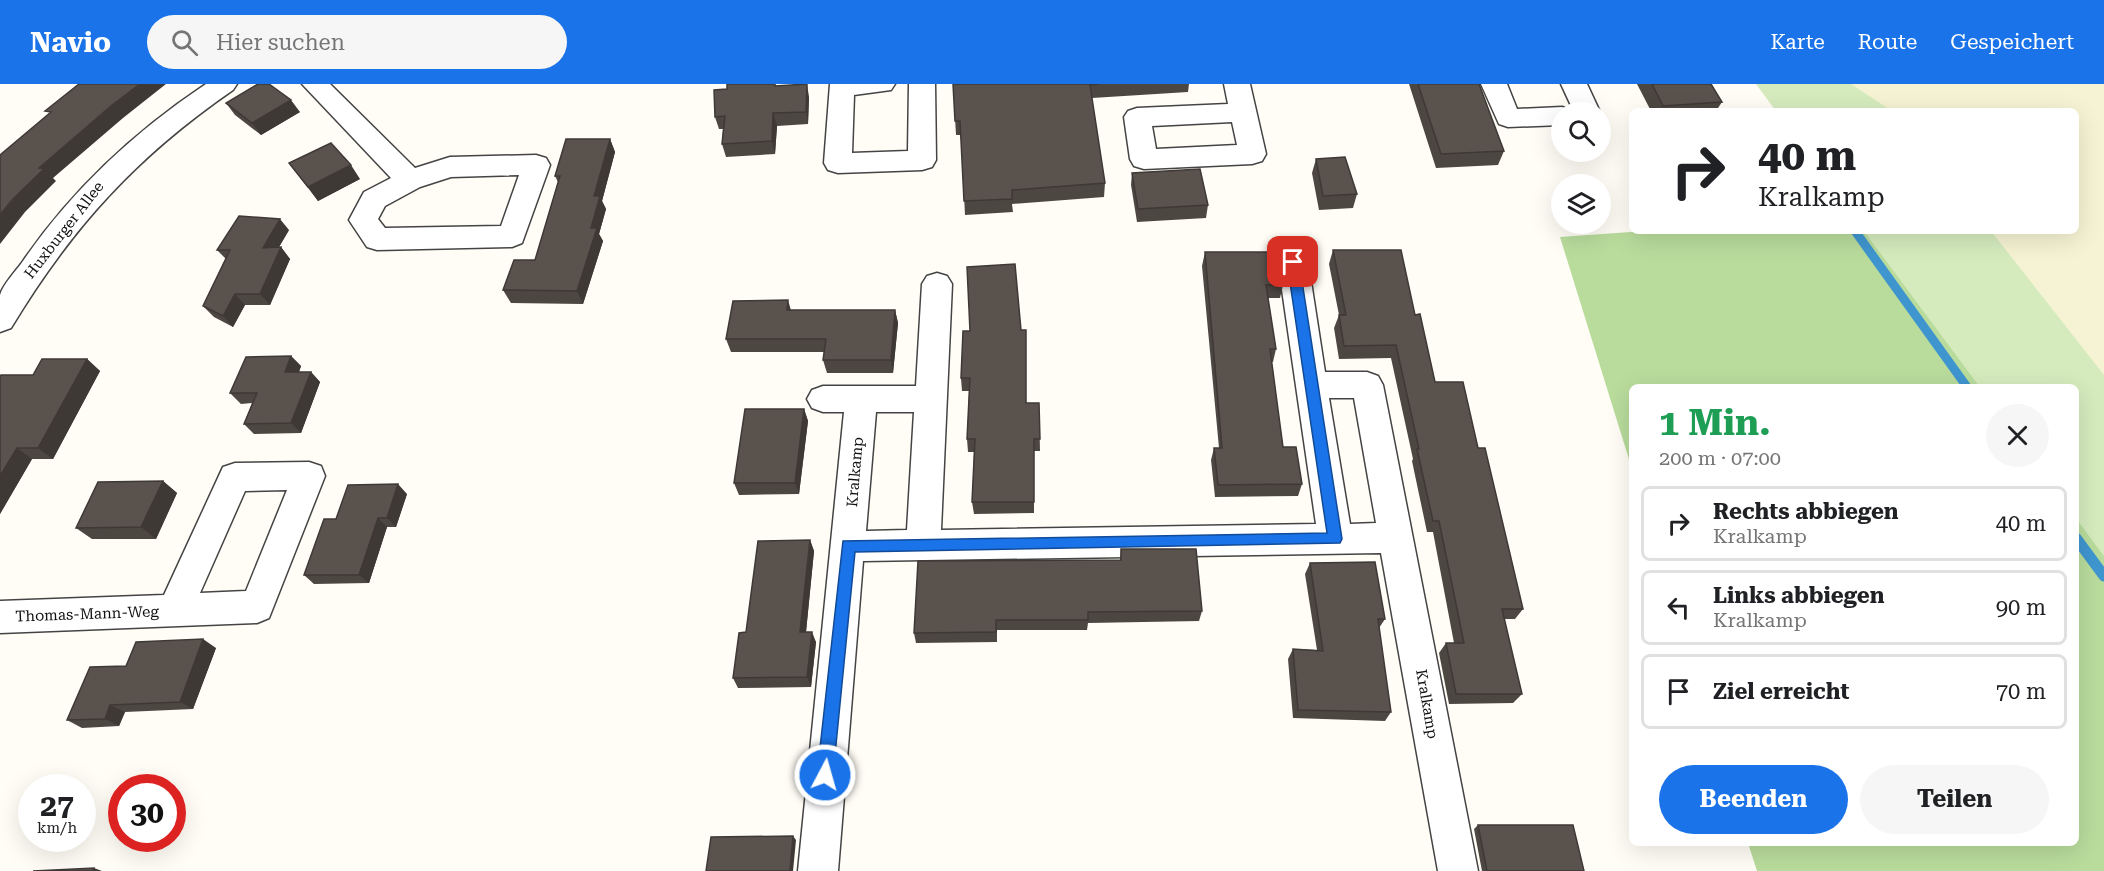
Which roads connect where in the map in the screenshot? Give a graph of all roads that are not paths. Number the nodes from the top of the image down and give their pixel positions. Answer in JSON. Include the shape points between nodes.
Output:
{"nodes":[{"id":1,"x":224,"y":84,"type":"edge"},
{"id":2,"x":315,"y":84,"type":"edge"},
{"id":3,"x":882,"y":84,"type":"edge"},
{"id":4,"x":922,"y":84,"type":"edge"},
{"id":5,"x":1236,"y":84,"type":"edge"},
{"id":6,"x":1494,"y":84,"type":"edge"},
{"id":7,"x":1574,"y":84,"type":"edge"},
{"id":8,"x":1582,"y":102,"type":"edge"},
{"id":9,"x":1243,"y":113,"type":"dead end"},
{"id":10,"x":1551,"y":116,"type":"edge"},
{"id":11,"x":410,"y":180,"type":"junction"},
{"id":12,"x":1293,"y":262,"type":"dead end"},
{"id":13,"x":937,"y":284,"type":"dead end"},
{"id":14,"x":8,"y":292,"type":"edge"},
{"id":15,"x":0,"y":320,"type":"edge"},
{"id":16,"x":1312,"y":385,"type":"junction"},
{"id":17,"x":824,"y":399,"type":"dead end"},
{"id":18,"x":861,"y":399,"type":"junction"},
{"id":19,"x":930,"y":399,"type":"junction"},
{"id":20,"x":1396,"y":538,"type":"junction"},
{"id":21,"x":1335,"y":539,"type":"junction"},
{"id":22,"x":923,"y":545,"type":"junction"},
{"id":23,"x":848,"y":546,"type":"junction"},
{"id":24,"x":174,"y":611,"type":"junction"},
{"id":25,"x":0,"y":617,"type":"edge"},
{"id":26,"x":818,"y":871,"type":"edge"},
{"id":27,"x":1458,"y":871,"type":"edge"}],
"edges":[{"from":1,"to":14,"type":"street","name":"Huxburger Allee","via":[[193,103],[100,182]]},
{"from":2,"to":11,"type":"street"},
{"from":3,"to":4,"type":"street","via":[[841,87],[838,163],[922,160]]},
{"from":5,"to":9,"type":"street"},
{"from":6,"to":10,"type":"street","via":[[1508,118]]},
{"from":7,"to":8,"type":"street"},
{"from":11,"to":11,"type":"street","via":[[450,167],[536,165],[512,236],[377,239],[363,220],[374,199]]},
{"from":12,"to":16,"type":"street"},
{"from":13,"to":19,"type":"street"},
{"from":14,"to":15,"type":"street","name":"Huxburger Allee"},
{"from":16,"to":20,"type":"street","name":"Kralkamp","via":[[1367,385]]},
{"from":16,"to":21,"type":"street"},
{"from":17,"to":18,"type":"street"},
{"from":18,"to":19,"type":"street"},
{"from":18,"to":23,"type":"street","name":"Kralkamp"},
{"from":19,"to":22,"type":"street"},
{"from":20,"to":21,"type":"street"},
{"from":20,"to":27,"type":"street","name":"Kralkamp"},
{"from":21,"to":22,"type":"street"},
{"from":22,"to":23,"type":"street"},
{"from":23,"to":26,"type":"street","name":"Kralkamp"},
{"from":24,"to":24,"type":"street","name":"Thomas-Mann-Weg","via":[[235,477],[309,476],[257,607]]},
{"from":24,"to":25,"type":"street","name":"Thomas-Mann-Weg"}]}
